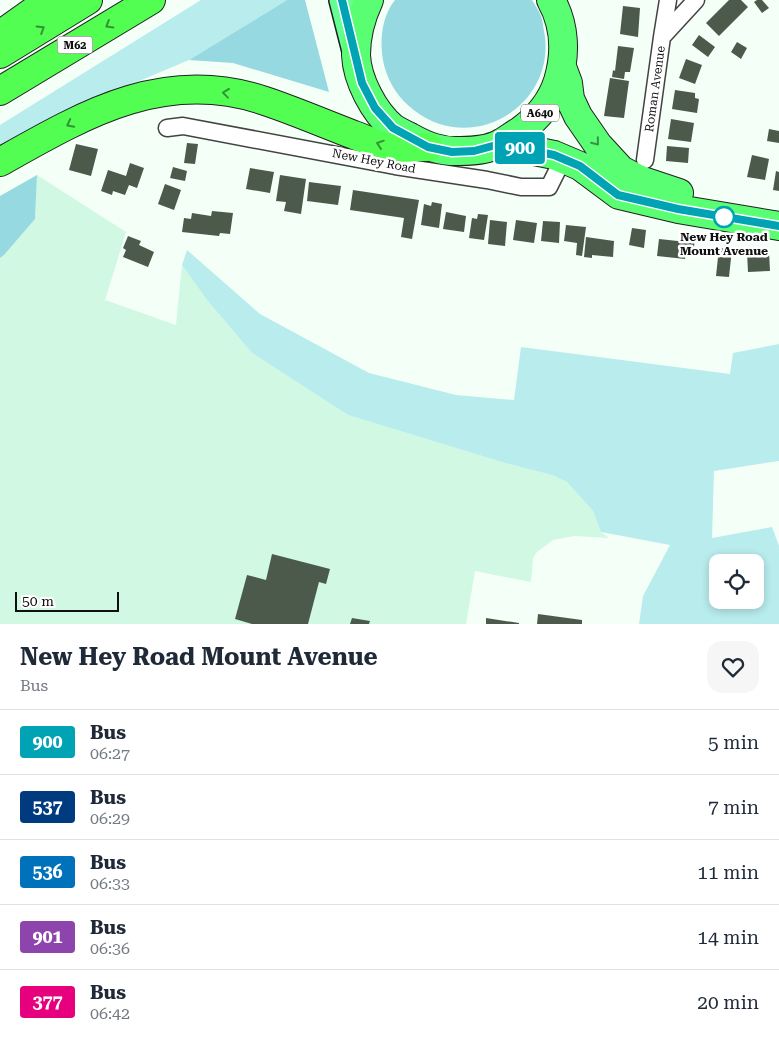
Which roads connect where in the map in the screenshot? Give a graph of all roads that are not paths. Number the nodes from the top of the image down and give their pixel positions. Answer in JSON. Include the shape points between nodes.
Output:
{"nodes":[{"id":1,"x":49,"y":0,"type":"edge"},
{"id":2,"x":88,"y":0,"type":"edge"},
{"id":3,"x":151,"y":0,"type":"edge"},
{"id":4,"x":342,"y":0,"type":"edge"},
{"id":5,"x":369,"y":0,"type":"edge"},
{"id":6,"x":551,"y":0,"type":"edge"},
{"id":7,"x":567,"y":0,"type":"edge"},
{"id":8,"x":668,"y":0,"type":"edge"},
{"id":9,"x":696,"y":0,"type":"edge"},
{"id":10,"x":563,"y":34,"type":"junction"},
{"id":11,"x":0,"y":35,"type":"edge"},
{"id":12,"x":662,"y":36,"type":"junction"},
{"id":13,"x":0,"y":54,"type":"edge"},
{"id":14,"x":356,"y":56,"type":"junction"},
{"id":15,"x":562,"y":67,"type":"junction"},
{"id":16,"x":0,"y":90,"type":"edge"},
{"id":17,"x":578,"y":116,"type":"junction"},
{"id":18,"x":167,"y":128,"type":"dead end"},
{"id":19,"x":500,"y":144,"type":"junction"},
{"id":20,"x":428,"y":147,"type":"junction"},
{"id":21,"x":563,"y":159,"type":"junction"},
{"id":22,"x":645,"y":160,"type":"dead end"},
{"id":23,"x":0,"y":162,"type":"edge"},
{"id":24,"x":779,"y":211,"type":"edge"},
{"id":25,"x":779,"y":226,"type":"edge"}],
"edges":[{"from":1,"to":11,"type":"highway"},
{"from":13,"to":2,"type":"highway","number":"M62","one_way":true},
{"from":3,"to":16,"type":"highway","number":"M62","one_way":true},
{"from":4,"to":14,"type":"main road","number":"A640"},
{"from":5,"to":14,"type":"highway","number":"A640","via":[[361,16]]},
{"from":6,"to":10,"type":"highway","number":"A640"},
{"from":7,"to":10,"type":"main road"},
{"from":8,"to":12,"type":"street"},
{"from":9,"to":12,"type":"street","name":"Roman Avenue"},
{"from":10,"to":15,"type":"highway","number":"A640"},
{"from":12,"to":22,"type":"street","name":"Roman Avenue"},
{"from":14,"to":20,"type":"highway","number":"A640","via":[[362,83],[375,108],[393,128]]},
{"from":15,"to":17,"type":"highway","number":"A640"},
{"from":15,"to":19,"type":"highway","number":"A640","via":[[556,89],[534,121]]},
{"from":17,"to":21,"type":"highway","number":"A640"},
{"from":17,"to":24,"type":"highway","number":"A640","one_way":true,"via":[[621,170],[640,180],[688,196]]},
{"from":18,"to":21,"type":"street","name":"New Hey Road","via":[[183,126],[521,187],[549,187]]},
{"from":19,"to":20,"type":"highway","number":"A640","via":[[474,151],[452,152]]},
{"from":19,"to":21,"type":"highway","number":"A640"},
{"from":20,"to":23,"type":"highway","one_way":true,"via":[[386,147],[264,100],[229,92],[191,90],[153,93],[122,101],[85,116]]},
{"from":21,"to":25,"type":"highway","number":"A640","via":[[580,166],[618,195]]}]}
